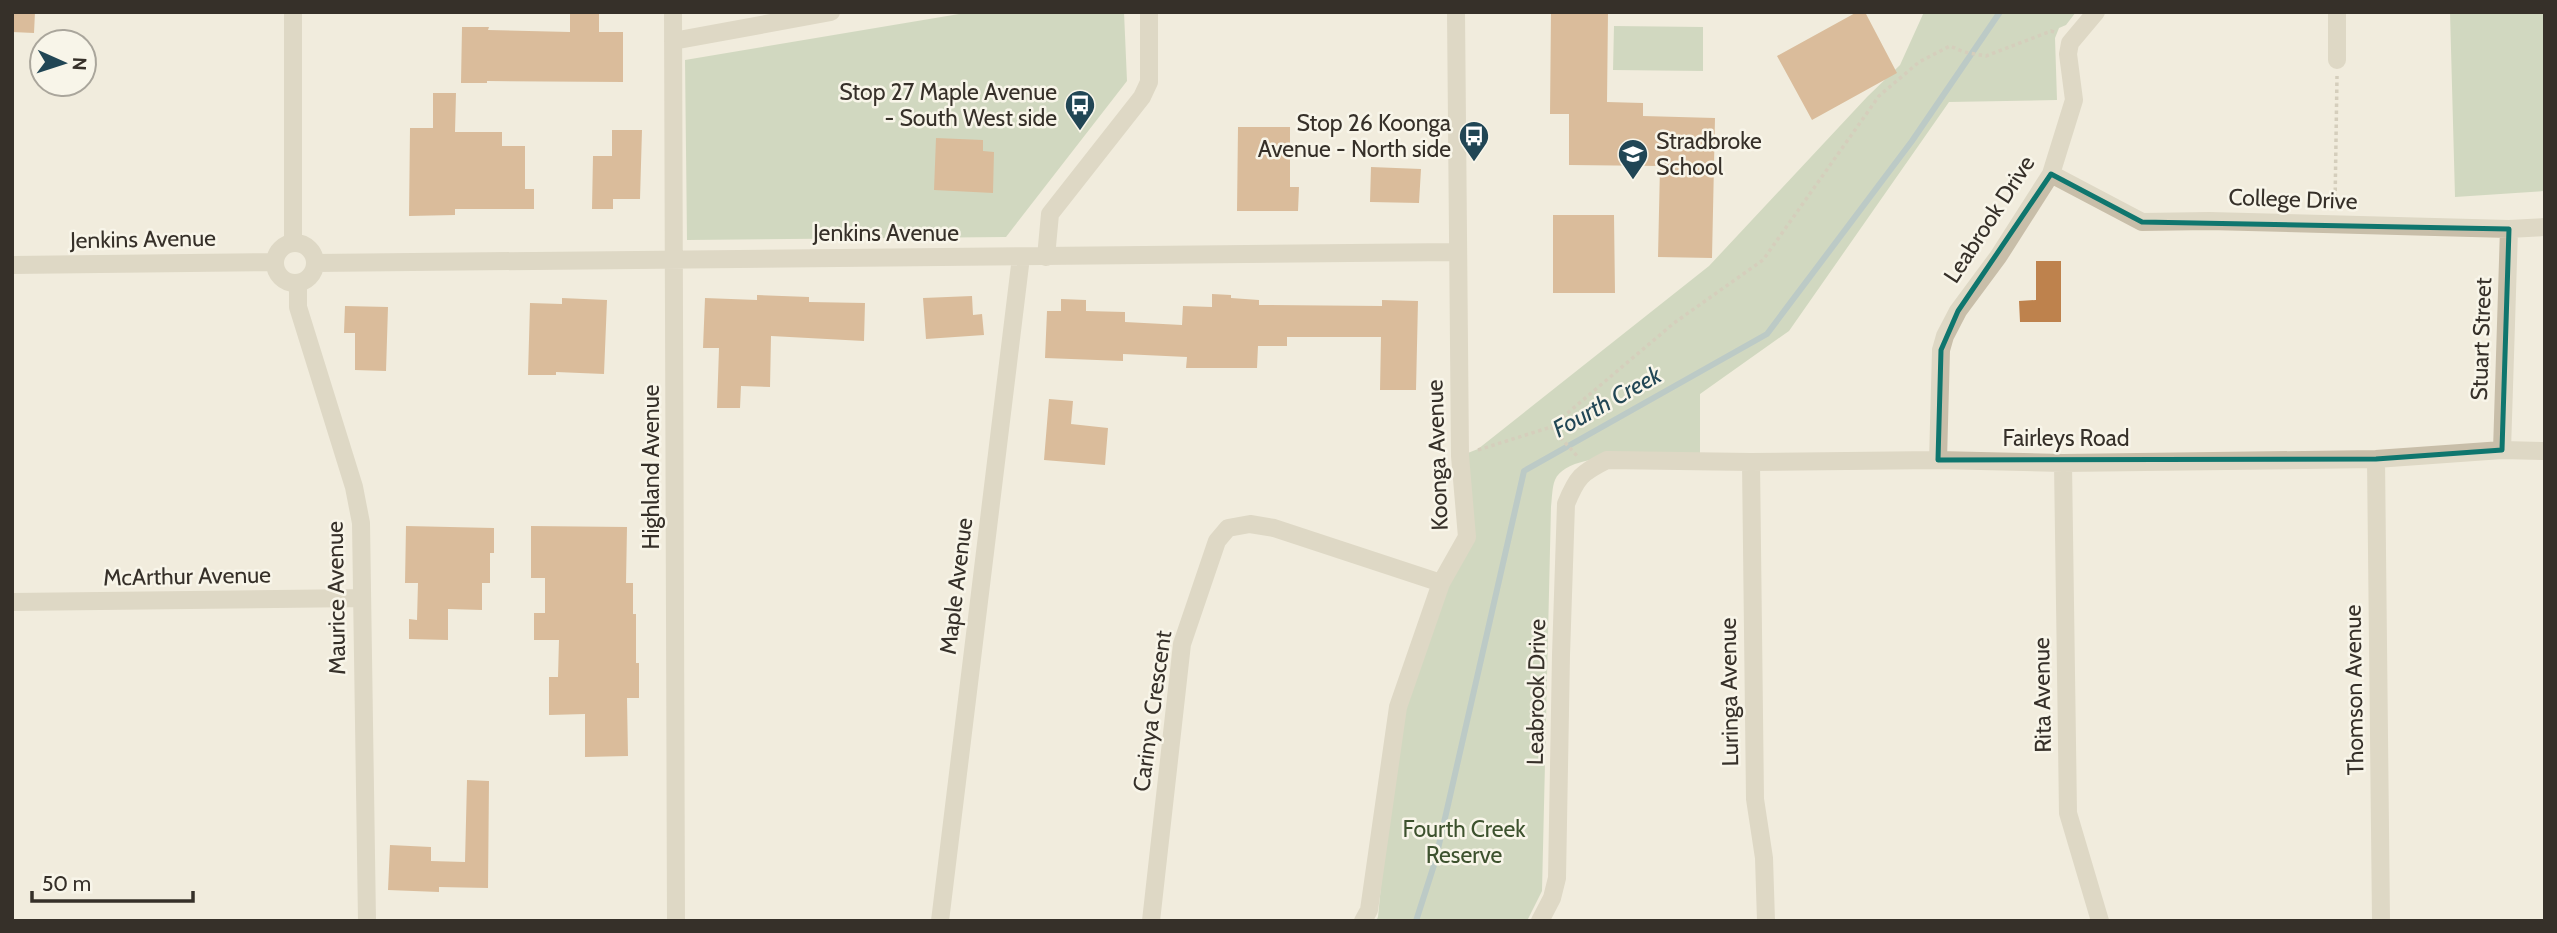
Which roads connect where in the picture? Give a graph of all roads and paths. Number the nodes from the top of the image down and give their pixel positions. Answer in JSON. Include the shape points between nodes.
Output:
{"nodes":[{"id":1,"x":293,"y":12,"type":"edge"},
{"id":2,"x":673,"y":12,"type":"edge"},
{"id":3,"x":831,"y":12,"type":"edge"},
{"id":4,"x":1149,"y":12,"type":"edge"},
{"id":5,"x":1456,"y":12,"type":"edge"},
{"id":6,"x":2096,"y":12,"type":"edge"},
{"id":7,"x":2337,"y":12,"type":"edge"},
{"id":8,"x":673,"y":41,"type":"junction"},
{"id":9,"x":2070,"y":43,"type":"junction"},
{"id":10,"x":2337,"y":60,"type":"joint"},
{"id":11,"x":2051,"y":174,"type":"junction"},
{"id":12,"x":2335,"y":224,"type":"junction"},
{"id":13,"x":2545,"y":227,"type":"edge"},
{"id":14,"x":2508,"y":229,"type":"junction"},
{"id":15,"x":293,"y":243,"type":"junction"},
{"id":16,"x":1457,"y":252,"type":"junction"},
{"id":17,"x":1021,"y":257,"type":"junction"},
{"id":18,"x":1046,"y":257,"type":"junction"},
{"id":19,"x":675,"y":259,"type":"junction"},
{"id":20,"x":275,"y":262,"type":"junction"},
{"id":21,"x":315,"y":263,"type":"junction"},
{"id":22,"x":12,"y":265,"type":"edge"},
{"id":23,"x":298,"y":283,"type":"junction"},
{"id":24,"x":1551,"y":427,"type":"junction"},
{"id":25,"x":2502,"y":450,"type":"junction"},
{"id":26,"x":2545,"y":451,"type":"edge"},
{"id":27,"x":1460,"y":456,"type":"junction"},
{"id":28,"x":2376,"y":459,"type":"junction"},
{"id":29,"x":1938,"y":460,"type":"junction"},
{"id":30,"x":1751,"y":462,"type":"junction"},
{"id":31,"x":2063,"y":463,"type":"junction"},
{"id":32,"x":1589,"y":469,"type":"junction"},
{"id":33,"x":1441,"y":583,"type":"junction"},
{"id":34,"x":362,"y":598,"type":"junction"},
{"id":35,"x":12,"y":602,"type":"edge"},
{"id":36,"x":1543,"y":920,"type":"edge"},
{"id":37,"x":367,"y":921,"type":"edge"},
{"id":38,"x":676,"y":921,"type":"edge"},
{"id":39,"x":940,"y":921,"type":"edge"},
{"id":40,"x":1151,"y":921,"type":"edge"},
{"id":41,"x":1363,"y":921,"type":"edge"},
{"id":42,"x":1766,"y":921,"type":"edge"},
{"id":43,"x":2100,"y":921,"type":"edge"},
{"id":44,"x":2381,"y":921,"type":"edge"}],
"edges":[{"from":1,"to":15,"type":"street"},
{"from":2,"to":8,"type":"street","name":"Highland Avenue"},
{"from":3,"to":8,"type":"street"},
{"from":4,"to":18,"type":"street","via":[[1149,82],[1050,214]]},
{"from":5,"to":16,"type":"street","name":"Koonga Avenue"},
{"from":6,"to":9,"type":"street"},
{"from":7,"to":10,"type":"street"},
{"from":8,"to":19,"type":"street","name":"Highland Avenue"},
{"from":9,"to":11,"type":"street","name":"Leabrook Drive","via":[[2074,100]]},
{"from":9,"to":24,"type":"path","via":[[2051,31],[1986,56],[1950,46],[1919,62],[1880,96],[1763,260],[1674,323]]},
{"from":10,"to":12,"type":"path"},
{"from":11,"to":12,"type":"street","name":"College Drive","via":[[2142,222]]},
{"from":11,"to":29,"type":"street","name":"Leabrook Drive","via":[[1945,335]]},
{"from":12,"to":14,"type":"street","name":"College Drive"},
{"from":13,"to":14,"type":"street","name":"College Drive"},
{"from":14,"to":25,"type":"street","name":"Stuart Street"},
{"from":15,"to":20,"type":"street","via":[[278,252]]},
{"from":15,"to":21,"type":"street","via":[[312,252]]},
{"from":16,"to":18,"type":"street","name":"Jenkins Avenue"},
{"from":16,"to":27,"type":"street","name":"Koonga Avenue"},
{"from":17,"to":18,"type":"street","name":"Jenkins Avenue"},
{"from":17,"to":19,"type":"street","name":"Jenkins Avenue"},
{"from":17,"to":39,"type":"street","name":"Maple Avenue"},
{"from":19,"to":21,"type":"street","name":"Jenkins Avenue"},
{"from":19,"to":38,"type":"street","name":"Highland Avenue"},
{"from":20,"to":22,"type":"street","name":"Jenkins Avenue"},
{"from":20,"to":23,"type":"street","via":[[279,275]]},
{"from":21,"to":23,"type":"street","via":[[313,272]]},
{"from":23,"to":34,"type":"street","name":"Maurice Avenue","via":[[298,307],[357,499]]},
{"from":24,"to":27,"type":"path"},
{"from":24,"to":32,"type":"path"},
{"from":25,"to":26,"type":"street","name":"Fairleys Road"},
{"from":25,"to":28,"type":"street","name":"Fairleys Road"},
{"from":27,"to":33,"type":"street","name":"Koonga Avenue","via":[[1468,537]]},
{"from":28,"to":31,"type":"street","name":"Fairleys Road"},
{"from":28,"to":44,"type":"street","name":"Thomson Avenue"},
{"from":29,"to":30,"type":"street","name":"Fairleys Road"},
{"from":29,"to":31,"type":"street","name":"Fairleys Road"},
{"from":30,"to":32,"type":"street","name":"Fairleys Road","via":[[1607,460]]},
{"from":30,"to":42,"type":"street","name":"Luringa Avenue","via":[[1755,799],[1764,858]]},
{"from":31,"to":43,"type":"street","name":"Rita Avenue","via":[[2068,813]]},
{"from":32,"to":36,"type":"street","name":"Leabrook Drive","via":[[1575,481],[1566,504],[1557,878]]},
{"from":33,"to":40,"type":"street","name":"Carinya Crescent","via":[[1273,528],[1250,524],[1228,528],[1217,541],[1182,643]]},
{"from":33,"to":41,"type":"street","name":"Koonga Avenue","via":[[1398,707],[1369,910]]},
{"from":34,"to":35,"type":"street","name":"McArthur Avenue"},
{"from":34,"to":37,"type":"street","name":"Maurice Avenue"}]}
